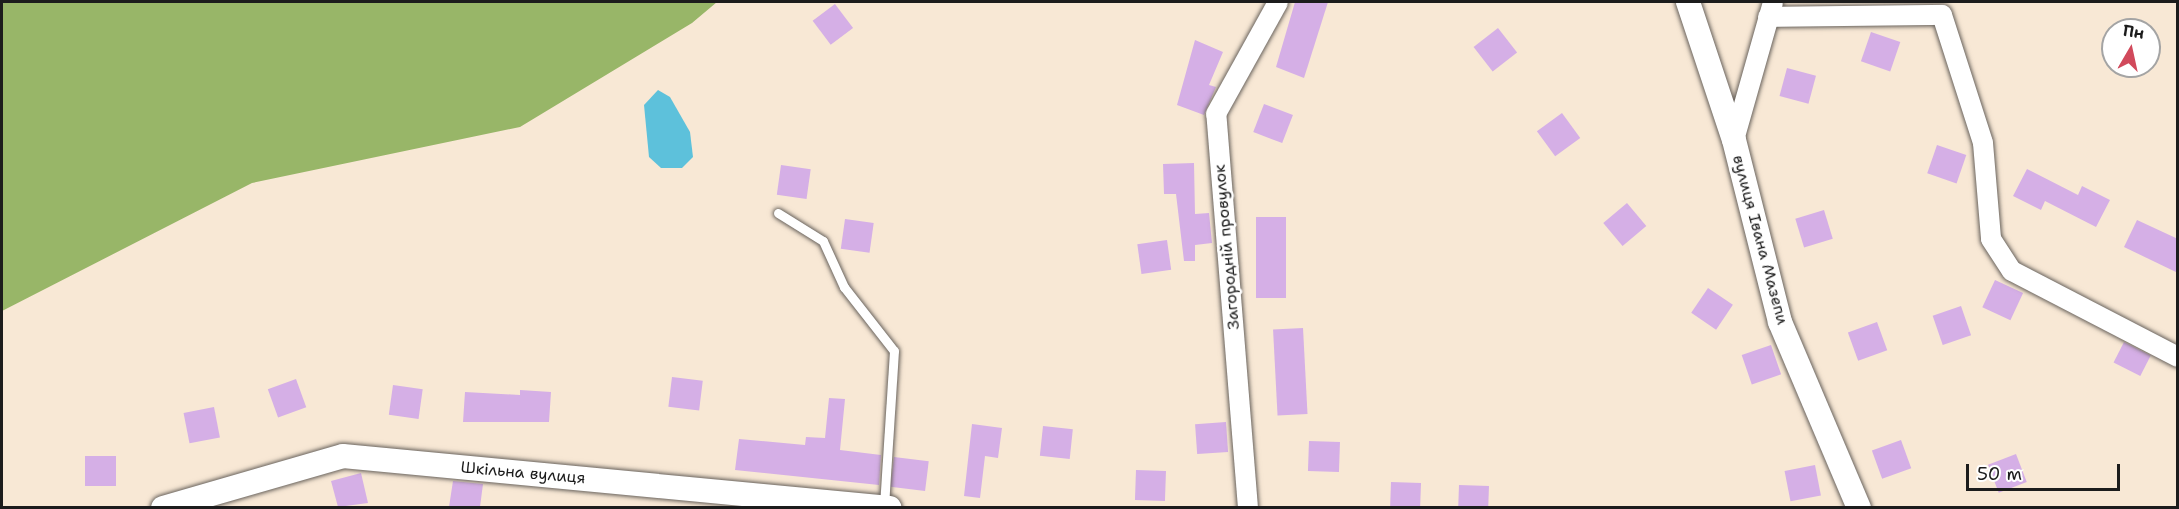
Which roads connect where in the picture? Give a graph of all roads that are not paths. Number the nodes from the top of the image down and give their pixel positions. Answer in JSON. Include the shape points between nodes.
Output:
{"nodes":[{"id":1,"x":1278,"y":2,"type":"edge"},
{"id":2,"x":1688,"y":2,"type":"edge"},
{"id":3,"x":1770,"y":9,"type":"edge"},
{"id":4,"x":1734,"y":140,"type":"junction"},
{"id":5,"x":778,"y":213,"type":"dead end"},
{"id":6,"x":2178,"y":357,"type":"edge"},
{"id":7,"x":163,"y":507,"type":"edge"},
{"id":8,"x":884,"y":507,"type":"edge"},
{"id":9,"x":890,"y":507,"type":"edge"},
{"id":10,"x":1248,"y":507,"type":"edge"},
{"id":11,"x":1859,"y":507,"type":"edge"}],
"edges":[{"from":1,"to":10,"type":"street","name":"Загородній провулок","via":[[1216,114]]},
{"from":2,"to":4,"type":"street","name":"вулиця Івана Мазепи"},
{"from":3,"to":4,"type":"street"},
{"from":3,"to":6,"type":"street","via":[[1942,15],[1983,143],[1991,240],[2012,271]]},
{"from":4,"to":11,"type":"street","name":"вулиця Івана Мазепи","via":[[1780,322]]},
{"from":5,"to":8,"type":"lane","via":[[823,241],[844,287],[894,351]]},
{"from":7,"to":8,"type":"street","name":"Шкільна вулиця","via":[[343,456]]},
{"from":8,"to":9,"type":"street","name":"Шкільна вулиця"}]}
